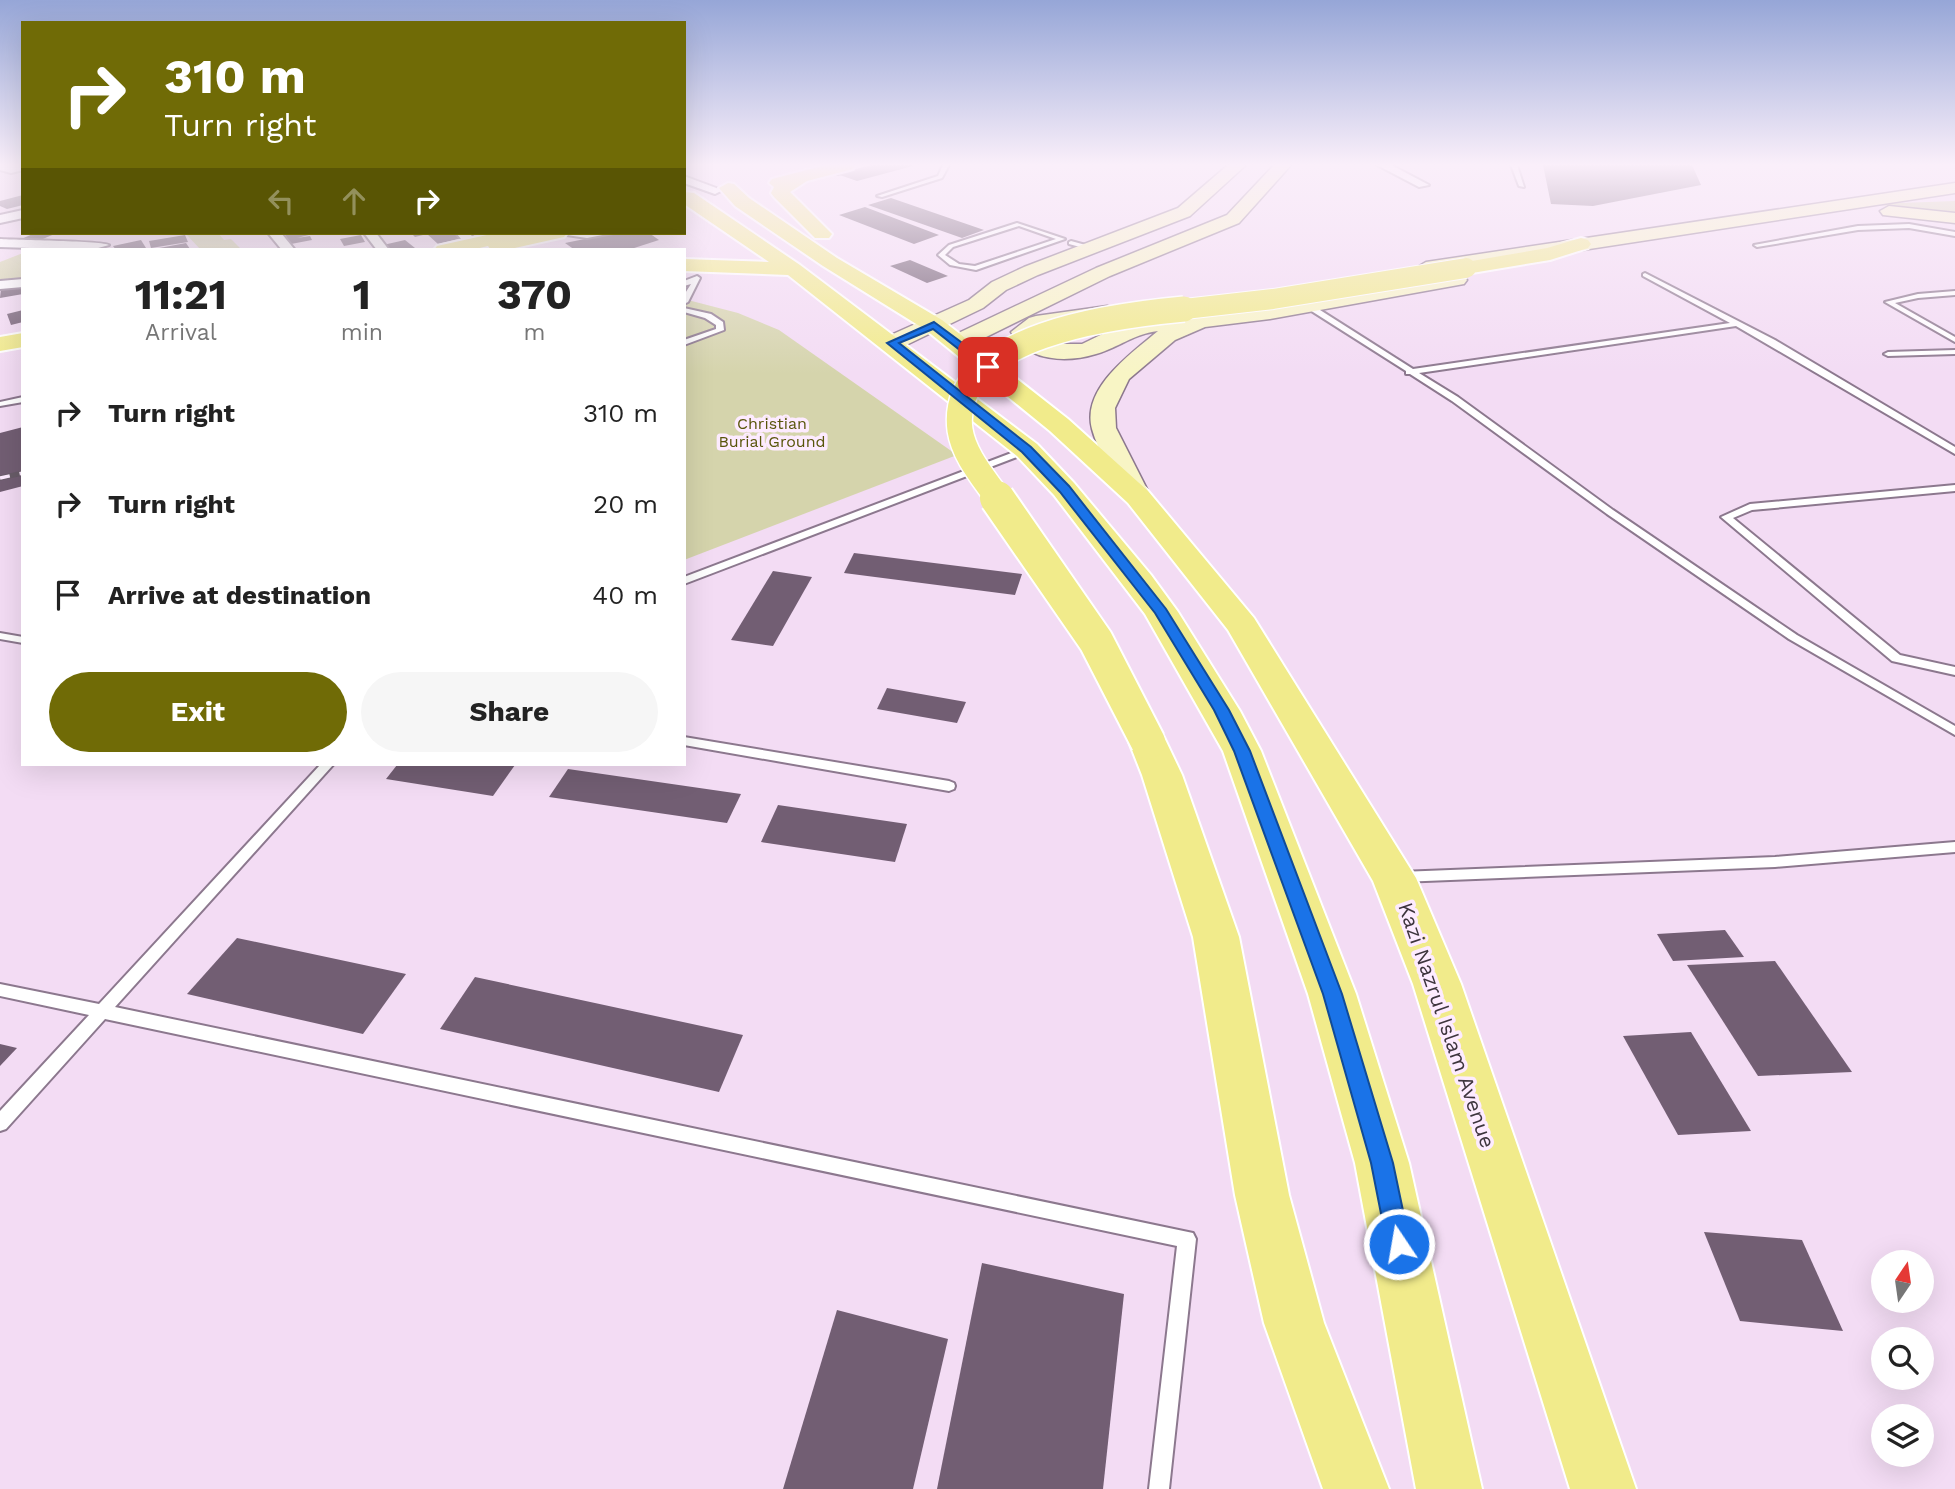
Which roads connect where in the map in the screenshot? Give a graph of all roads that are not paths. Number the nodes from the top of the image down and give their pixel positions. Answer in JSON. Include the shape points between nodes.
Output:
{"nodes":[{"id":1,"x":742,"y":234,"type":"edge"},
{"id":2,"x":790,"y":234,"type":"edge"},
{"id":3,"x":826,"y":234,"type":"edge"},
{"id":4,"x":987,"y":234,"type":"edge"},
{"id":5,"x":1049,"y":234,"type":"edge"},
{"id":6,"x":1118,"y":234,"type":"edge"},
{"id":7,"x":1161,"y":234,"type":"edge"},
{"id":8,"x":1196,"y":234,"type":"edge"},
{"id":9,"x":1645,"y":234,"type":"edge"},
{"id":10,"x":1728,"y":234,"type":"edge"},
{"id":11,"x":1824,"y":234,"type":"edge"},
{"id":12,"x":512,"y":235,"type":"edge"},
{"id":13,"x":538,"y":235,"type":"edge"},
{"id":14,"x":577,"y":235,"type":"edge"},
{"id":15,"x":595,"y":235,"type":"edge"},
{"id":16,"x":1062,"y":239,"type":"junction"},
{"id":17,"x":472,"y":242,"type":"edge"},
{"id":18,"x":0,"y":243,"type":"edge"},
{"id":19,"x":1581,"y":244,"type":"junction"},
{"id":20,"x":25,"y":245,"type":"junction"},
{"id":21,"x":1757,"y":245,"type":"dead end"},
{"id":22,"x":1082,"y":247,"type":"junction"},
{"id":23,"x":105,"y":248,"type":"edge"},
{"id":24,"x":451,"y":248,"type":"edge"},
{"id":25,"x":0,"y":255,"type":"edge"},
{"id":26,"x":697,"y":269,"type":"edge"},
{"id":27,"x":793,"y":269,"type":"junction"},
{"id":28,"x":1646,"y":275,"type":"dead end"},
{"id":29,"x":21,"y":283,"type":"edge"},
{"id":30,"x":0,"y":285,"type":"edge"},
{"id":31,"x":1060,"y":292,"type":"junction"},
{"id":32,"x":1955,"y":293,"type":"edge"},
{"id":33,"x":686,"y":297,"type":"edge"},
{"id":34,"x":889,"y":299,"type":"junction"},
{"id":35,"x":976,"y":304,"type":"junction"},
{"id":36,"x":1306,"y":305,"type":"junction"},
{"id":37,"x":686,"y":310,"type":"edge"},
{"id":38,"x":1087,"y":314,"type":"junction"},
{"id":39,"x":1201,"y":321,"type":"junction"},
{"id":40,"x":1737,"y":323,"type":"junction"},
{"id":41,"x":934,"y":325,"type":"junction"},
{"id":42,"x":21,"y":332,"type":"edge"},
{"id":43,"x":0,"y":336,"type":"edge"},
{"id":44,"x":21,"y":340,"type":"edge"},
{"id":45,"x":1955,"y":340,"type":"edge"},
{"id":46,"x":686,"y":342,"type":"edge"},
{"id":47,"x":958,"y":342,"type":"junction"},
{"id":48,"x":892,"y":343,"type":"junction"},
{"id":49,"x":0,"y":344,"type":"edge"},
{"id":50,"x":1955,"y":352,"type":"edge"},
{"id":51,"x":1888,"y":354,"type":"dead end"},
{"id":52,"x":1409,"y":372,"type":"junction"},
{"id":53,"x":21,"y":399,"type":"edge"},
{"id":54,"x":0,"y":404,"type":"edge"},
{"id":55,"x":1027,"y":450,"type":"junction"},
{"id":56,"x":1955,"y":451,"type":"edge"},
{"id":57,"x":1955,"y":488,"type":"edge"},
{"id":58,"x":1138,"y":497,"type":"junction"},
{"id":59,"x":686,"y":580,"type":"edge"},
{"id":60,"x":0,"y":636,"type":"edge"},
{"id":61,"x":21,"y":640,"type":"edge"},
{"id":62,"x":1955,"y":671,"type":"edge"},
{"id":63,"x":1955,"y":731,"type":"edge"},
{"id":64,"x":686,"y":741,"type":"edge"},
{"id":65,"x":326,"y":766,"type":"edge"},
{"id":66,"x":948,"y":786,"type":"dead end"},
{"id":67,"x":1955,"y":847,"type":"edge"},
{"id":68,"x":1394,"y":878,"type":"junction"},
{"id":69,"x":0,"y":990,"type":"edge"},
{"id":70,"x":103,"y":1010,"type":"junction"},
{"id":71,"x":0,"y":1123,"type":"edge"},
{"id":72,"x":1159,"y":1489,"type":"edge"},
{"id":73,"x":1356,"y":1489,"type":"edge"},
{"id":74,"x":1449,"y":1489,"type":"edge"},
{"id":75,"x":1603,"y":1489,"type":"edge"}],
"edges":[{"from":1,"to":27,"type":"main road"},
{"from":2,"to":34,"type":"main road","name":"Kazi Nazrul Islam Avenue"},
{"from":3,"to":34,"type":"main road","via":[[877,278]]},
{"from":4,"to":16,"type":"lane","via":[[951,246],[941,255],[962,267],[976,268]]},
{"from":5,"to":16,"type":"lane"},
{"from":6,"to":22,"type":"street"},
{"from":7,"to":35,"type":"street","via":[[1019,292]]},
{"from":8,"to":31,"type":"street"},
{"from":9,"to":19,"type":"street"},
{"from":10,"to":36,"type":"street"},
{"from":11,"to":21,"type":"lane"},
{"from":12,"to":17,"type":"main road"},
{"from":13,"to":17,"type":"main road"},
{"from":14,"to":15,"type":"lane"},
{"from":16,"to":22,"type":"lane"},
{"from":17,"to":24,"type":"main road"},
{"from":18,"to":20,"type":"street"},
{"from":19,"to":38,"type":"street"},
{"from":19,"to":73,"type":"main road","bridge":true,"via":[[1466,268],[1071,326],[1012,348],[982,370],[970,385],[960,414],[970,458],[1096,641],[1162,775],[1216,937],[1262,1195],[1294,1322]]},
{"from":20,"to":23,"type":"street"},
{"from":20,"to":25,"type":"street"},
{"from":22,"to":35,"type":"street","via":[[1004,283]]},
{"from":26,"to":27,"type":"main road"},
{"from":26,"to":33,"type":"lane"},
{"from":27,"to":48,"type":"main road"},
{"from":28,"to":40,"type":"lane"},
{"from":29,"to":30,"type":"street"},
{"from":31,"to":38,"type":"street"},
{"from":31,"to":47,"type":"street"},
{"from":32,"to":45,"type":"lane","via":[[1889,302]]},
{"from":34,"to":41,"type":"main road","name":"Kazi Nazrul Islam Avenue"},
{"from":35,"to":41,"type":"street"},
{"from":36,"to":39,"type":"street"},
{"from":36,"to":52,"type":"lane"},
{"from":37,"to":46,"type":"lane","via":[[720,324],[715,334]]},
{"from":38,"to":39,"type":"street","via":[[1036,322],[1026,327],[1023,336],[1040,348],[1083,351],[1130,330]]},
{"from":39,"to":58,"type":"street","via":[[1167,335],[1138,357],[1119,376],[1103,408],[1104,428]]},
{"from":40,"to":52,"type":"lane"},
{"from":40,"to":56,"type":"lane"},
{"from":41,"to":47,"type":"main road","name":"Kazi Nazrul Islam Avenue"},
{"from":41,"to":48,"type":"street"},
{"from":42,"to":43,"type":"main road"},
{"from":44,"to":49,"type":"main road"},
{"from":47,"to":58,"type":"main road","name":"Kazi Nazrul Islam Avenue"},
{"from":48,"to":55,"type":"main road"},
{"from":50,"to":51,"type":"lane"},
{"from":52,"to":63,"type":"lane","via":[[1455,399],[1793,637]]},
{"from":53,"to":54,"type":"lane"},
{"from":55,"to":59,"type":"lane"},
{"from":55,"to":74,"type":"main road","via":[[1064,489],[1161,612],[1242,751],[1332,994],[1382,1163]]},
{"from":57,"to":62,"type":"lane","via":[[1750,508],[1726,517],[1896,658]]},
{"from":58,"to":68,"type":"main road","name":"Kazi Nazrul Islam Avenue","via":[[1242,625]]},
{"from":60,"to":61,"type":"lane"},
{"from":64,"to":66,"type":"lane"},
{"from":65,"to":70,"type":"lane"},
{"from":67,"to":68,"type":"lane","via":[[1775,862]]},
{"from":68,"to":75,"type":"main road","name":"Kazi Nazrul Islam Avenue","via":[[1437,984]]},
{"from":69,"to":70,"type":"lane"},
{"from":70,"to":71,"type":"lane"},
{"from":70,"to":72,"type":"lane","via":[[1186,1238]]}]}
